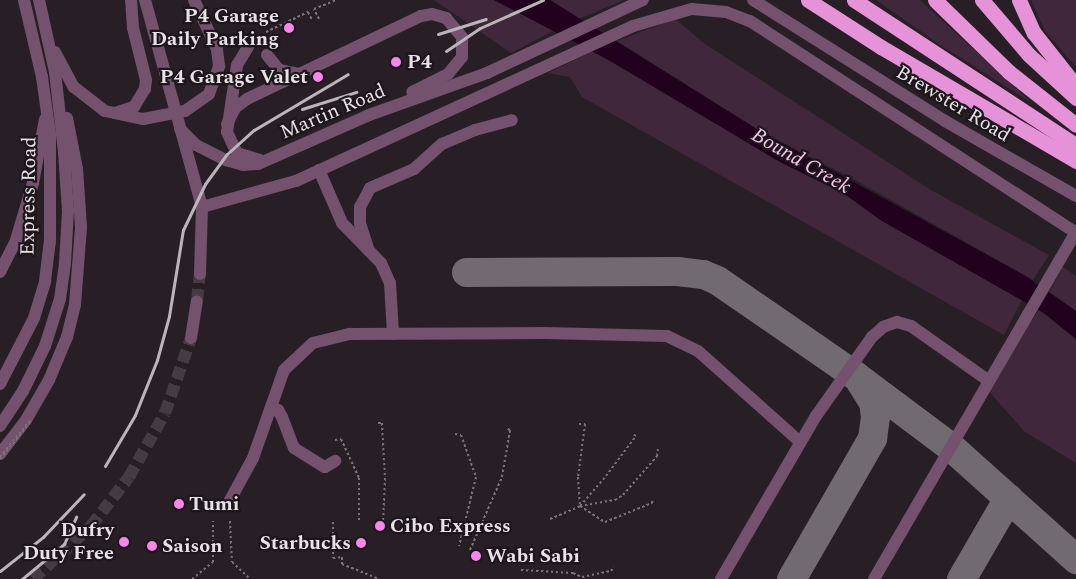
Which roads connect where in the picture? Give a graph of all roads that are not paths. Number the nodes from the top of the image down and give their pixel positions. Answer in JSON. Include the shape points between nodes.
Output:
{"nodes":[{"id":1,"x":24,"y":0,"type":"edge"},
{"id":2,"x":39,"y":0,"type":"edge"},
{"id":3,"x":131,"y":0,"type":"edge"},
{"id":4,"x":145,"y":0,"type":"edge"},
{"id":5,"x":194,"y":0,"type":"edge"},
{"id":6,"x":642,"y":0,"type":"edge"},
{"id":7,"x":753,"y":0,"type":"edge"},
{"id":8,"x":766,"y":0,"type":"edge"},
{"id":9,"x":808,"y":0,"type":"edge"},
{"id":10,"x":854,"y":0,"type":"edge"},
{"id":11,"x":935,"y":0,"type":"edge"},
{"id":12,"x":982,"y":0,"type":"edge"},
{"id":13,"x":1020,"y":0,"type":"edge"},
{"id":14,"x":48,"y":38,"type":"junction"},
{"id":15,"x":814,"y":38,"type":"junction"},
{"id":16,"x":248,"y":48,"type":"dead end"},
{"id":17,"x":267,"y":55,"type":"dead end"},
{"id":18,"x":55,"y":72,"type":"junction"},
{"id":19,"x":300,"y":74,"type":"junction"},
{"id":20,"x":1076,"y":86,"type":"edge"},
{"id":21,"x":1076,"y":98,"type":"edge"},
{"id":22,"x":47,"y":110,"type":"junction"},
{"id":23,"x":112,"y":114,"type":"junction"},
{"id":24,"x":176,"y":114,"type":"junction"},
{"id":25,"x":512,"y":120,"type":"dead end"},
{"id":26,"x":354,"y":121,"type":"junction"},
{"id":27,"x":226,"y":124,"type":"junction"},
{"id":28,"x":1076,"y":125,"type":"edge"},
{"id":29,"x":180,"y":129,"type":"junction"},
{"id":30,"x":1076,"y":145,"type":"edge"},
{"id":31,"x":272,"y":158,"type":"junction"},
{"id":32,"x":1076,"y":161,"type":"edge"},
{"id":33,"x":320,"y":170,"type":"junction"},
{"id":34,"x":1076,"y":196,"type":"edge"},
{"id":35,"x":202,"y":207,"type":"junction"},
{"id":36,"x":21,"y":222,"type":"junction"},
{"id":37,"x":1076,"y":232,"type":"edge"},
{"id":38,"x":369,"y":251,"type":"junction"},
{"id":39,"x":0,"y":257,"type":"edge"},
{"id":40,"x":0,"y":272,"type":"edge"},
{"id":41,"x":200,"y":274,"type":"tunnel mouth"},
{"id":42,"x":197,"y":301,"type":"tunnel mouth"},
{"id":43,"x":392,"y":334,"type":"junction"},
{"id":44,"x":191,"y":338,"type":"tunnel mouth"},
{"id":45,"x":989,"y":381,"type":"junction"},
{"id":46,"x":0,"y":384,"type":"edge"},
{"id":47,"x":270,"y":407,"type":"junction"},
{"id":48,"x":0,"y":426,"type":"edge"},
{"id":49,"x":800,"y":442,"type":"junction"},
{"id":50,"x":0,"y":457,"type":"edge"},
{"id":51,"x":335,"y":461,"type":"dead end"},
{"id":52,"x":229,"y":502,"type":"dead end"},
{"id":53,"x":721,"y":579,"type":"edge"},
{"id":54,"x":874,"y":579,"type":"edge"}],
"edges":[{"from":1,"to":22,"type":"street","name":"Express Road"},
{"from":2,"to":14,"type":"street"},
{"from":3,"to":23,"type":"street","via":[[145,89],[134,107]]},
{"from":4,"to":24,"type":"street"},
{"from":5,"to":24,"type":"street","via":[[217,50],[218,70],[206,99]]},
{"from":6,"to":26,"type":"street","name":"Martin Road","via":[[512,61]]},
{"from":7,"to":15,"type":"street","name":"Brewster Road"},
{"from":8,"to":15,"type":"street","name":"Brewster Road"},
{"from":9,"to":32,"type":"highway","via":[[881,47]]},
{"from":10,"to":30,"type":"highway"},
{"from":11,"to":28,"type":"highway","via":[[1009,72]]},
{"from":12,"to":21,"type":"highway","via":[[1029,55]]},
{"from":13,"to":20,"type":"highway","via":[[1034,34]]},
{"from":14,"to":18,"type":"street"},
{"from":14,"to":23,"type":"street","via":[[74,87]]},
{"from":15,"to":34,"type":"street","name":"Brewster Road","via":[[952,125]]},
{"from":16,"to":27,"type":"street","via":[[237,65]]},
{"from":17,"to":19,"type":"street","via":[[279,70]]},
{"from":18,"to":48,"type":"street","via":[[68,196],[66,256],[55,318],[28,383]]},
{"from":18,"to":50,"type":"street","bridge":true,"via":[[60,82],[77,169],[81,227],[79,282],[70,326],[54,369],[26,420]]},
{"from":19,"to":26,"type":"street","via":[[421,16],[436,15],[453,24],[462,37],[463,47],[462,57],[453,70]]},
{"from":19,"to":27,"type":"street","via":[[242,101]]},
{"from":22,"to":36,"type":"street","via":[[33,183]]},
{"from":22,"to":46,"type":"street","name":"Express Road","via":[[52,194],[48,262],[34,318]]},
{"from":23,"to":24,"type":"street","via":[[143,119]]},
{"from":24,"to":29,"type":"street"},
{"from":25,"to":38,"type":"street","via":[[475,130],[442,144],[414,169],[370,188],[360,208],[360,224]]},
{"from":26,"to":31,"type":"street","name":"Martin Road"},
{"from":27,"to":31,"type":"street","via":[[231,144],[241,155],[256,160]]},
{"from":29,"to":31,"type":"street","name":"Martin Road","via":[[196,145],[238,164],[253,165]]},
{"from":29,"to":35,"type":"street"},
{"from":33,"to":35,"type":"street","via":[[285,185]]},
{"from":33,"to":37,"type":"street","via":[[667,14],[708,9],[750,21]]},
{"from":33,"to":38,"type":"street","via":[[342,222]]},
{"from":35,"to":41,"type":"street"},
{"from":36,"to":39,"type":"street"},
{"from":36,"to":40,"type":"street"},
{"from":37,"to":45,"type":"street"},
{"from":38,"to":43,"type":"street","via":[[381,263],[390,283]]},
{"from":42,"to":44,"type":"street"},
{"from":43,"to":47,"type":"street","via":[[350,334],[313,343],[284,370]]},
{"from":43,"to":49,"type":"street","via":[[667,336],[698,352]]},
{"from":45,"to":49,"type":"street","via":[[911,326],[897,322],[888,324],[872,337]]},
{"from":45,"to":54,"type":"street"},
{"from":47,"to":51,"type":"street","via":[[278,410],[294,448],[312,462],[325,467]]},
{"from":47,"to":52,"type":"street","via":[[253,458]]},
{"from":49,"to":53,"type":"street"}]}
